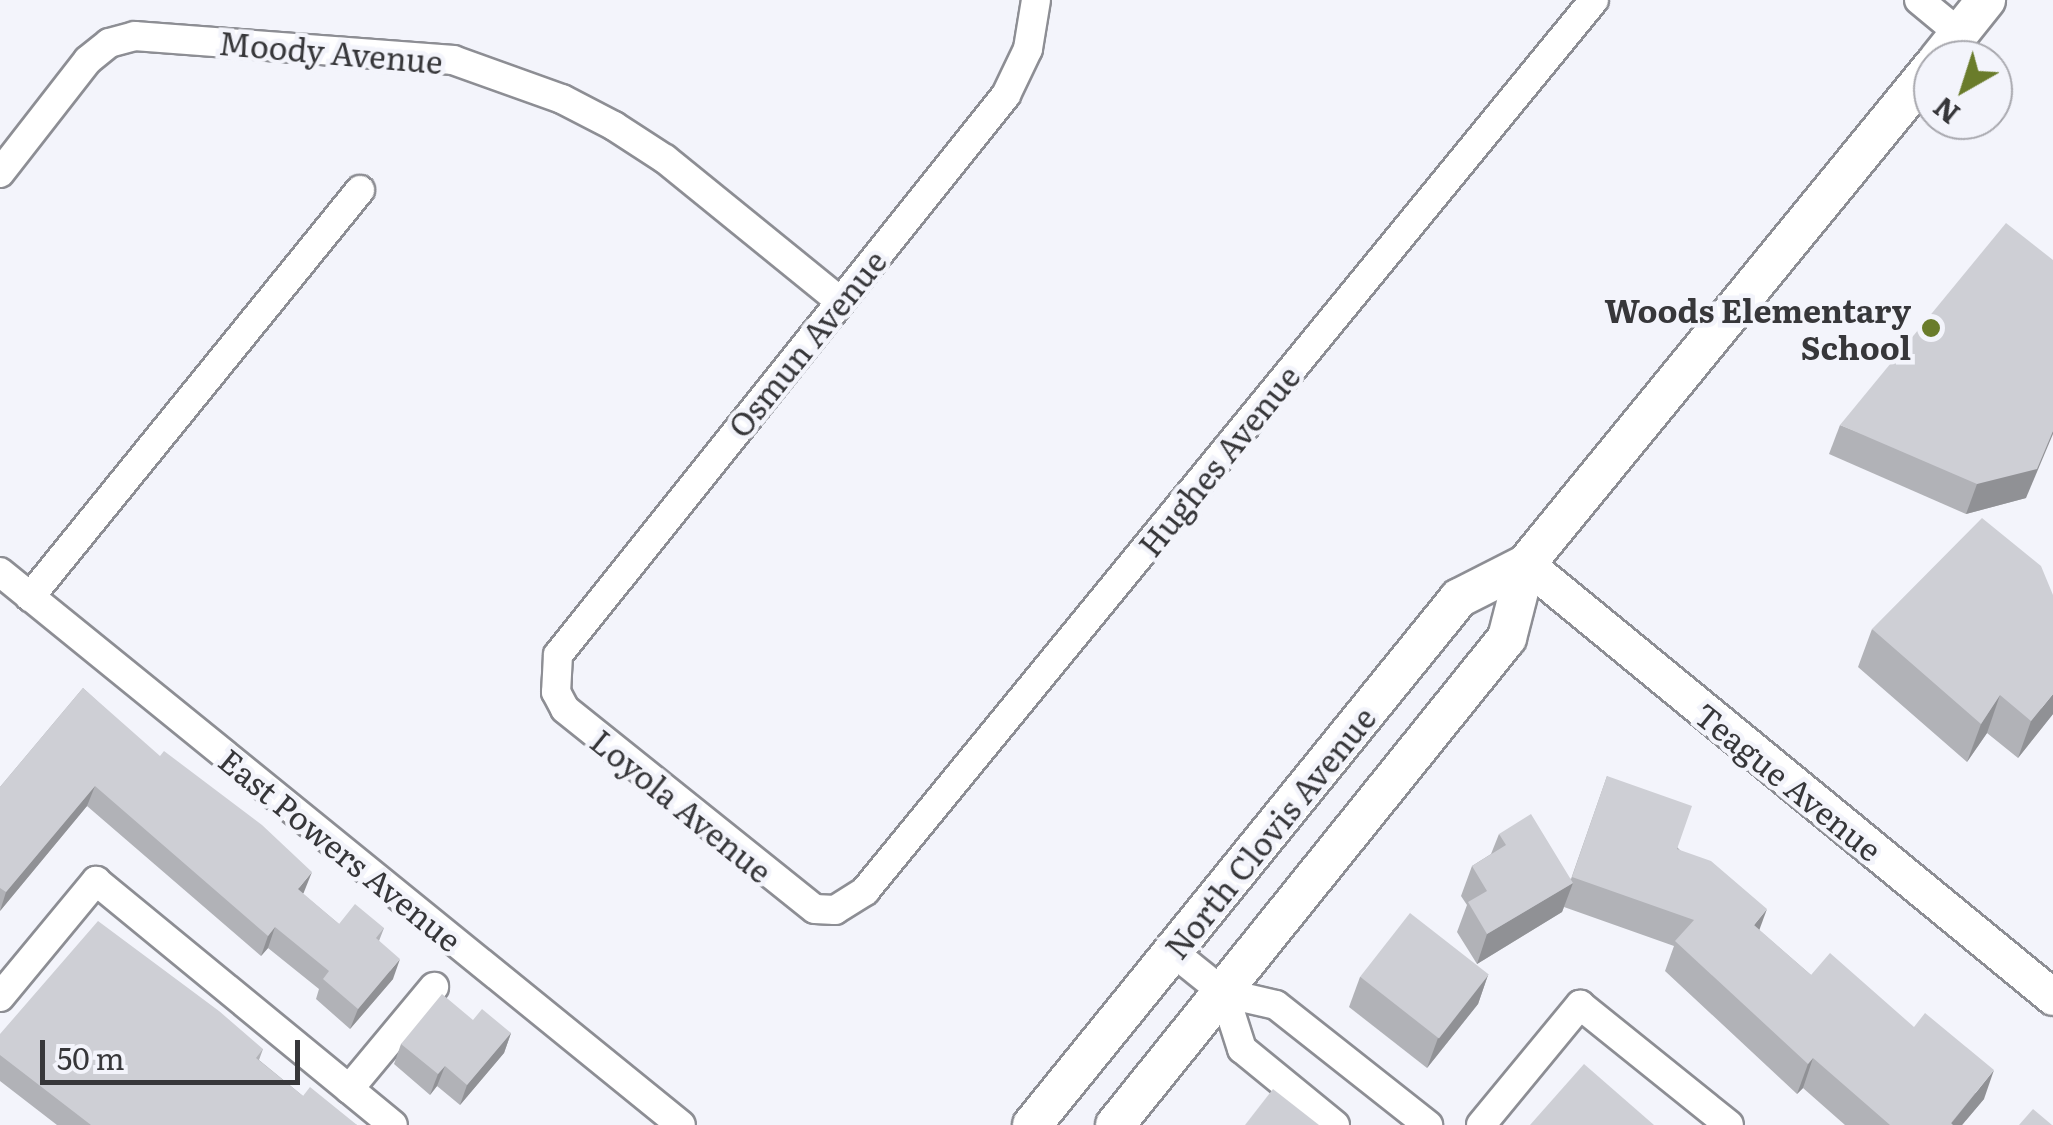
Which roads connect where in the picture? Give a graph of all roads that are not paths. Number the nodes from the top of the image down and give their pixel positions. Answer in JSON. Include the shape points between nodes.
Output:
{"nodes":[{"id":1,"x":1036,"y":0,"type":"edge"},
{"id":2,"x":1594,"y":0,"type":"edge"},
{"id":3,"x":1919,"y":0,"type":"edge"},
{"id":4,"x":1986,"y":0,"type":"edge"},
{"id":5,"x":1937,"y":40,"type":"edge"},
{"id":6,"x":1954,"y":40,"type":"edge"},
{"id":7,"x":1913,"y":90,"type":"edge"},
{"id":8,"x":0,"y":173,"type":"edge"},
{"id":9,"x":360,"y":190,"type":"dead end"},
{"id":10,"x":840,"y":301,"type":"junction"},
{"id":11,"x":1526,"y":564,"type":"junction"},
{"id":12,"x":0,"y":572,"type":"edge"},
{"id":13,"x":30,"y":597,"type":"junction"},
{"id":14,"x":554,"y":674,"type":"joint"},
{"id":15,"x":834,"y":910,"type":"joint"},
{"id":16,"x":1173,"y":952,"type":"junction"},
{"id":17,"x":434,"y":987,"type":"dead end"},
{"id":18,"x":1224,"y":993,"type":"junction"},
{"id":19,"x":0,"y":997,"type":"edge"},
{"id":20,"x":2053,"y":997,"type":"edge"},
{"id":21,"x":349,"y":1089,"type":"junction"},
{"id":22,"x":393,"y":1125,"type":"edge"},
{"id":23,"x":682,"y":1125,"type":"edge"},
{"id":24,"x":1032,"y":1125,"type":"edge"},
{"id":25,"x":1115,"y":1125,"type":"edge"},
{"id":26,"x":1335,"y":1125,"type":"edge"},
{"id":27,"x":1428,"y":1125,"type":"edge"},
{"id":28,"x":1481,"y":1125,"type":"edge"},
{"id":29,"x":1728,"y":1125,"type":"edge"}],
"edges":[{"from":1,"to":10,"type":"street","name":"Osmun Avenue","via":[[1028,49],[1006,95]]},
{"from":2,"to":15,"type":"street","name":"Hughes Avenue","via":[[865,892]]},
{"from":3,"to":5,"type":"street"},
{"from":4,"to":6,"type":"main road","name":"North Clovis Avenue"},
{"from":7,"to":11,"type":"main road","name":"North Clovis Avenue"},
{"from":8,"to":10,"type":"street","name":"Moody Avenue","via":[[109,42],[135,36],[405,54],[502,74],[562,98],[666,158]]},
{"from":9,"to":13,"type":"street"},
{"from":10,"to":14,"type":"street","name":"Osmun Avenue","via":[[567,638]]},
{"from":11,"to":16,"type":"main road","name":"North Clovis Avenue","via":[[1459,598]]},
{"from":11,"to":18,"type":"main road","name":"North Clovis Avenue","via":[[1507,638]]},
{"from":11,"to":20,"type":"street","name":"Teague Avenue"},
{"from":12,"to":13,"type":"street","name":"East Powers Avenue"},
{"from":13,"to":23,"type":"street","name":"East Powers Avenue"},
{"from":14,"to":15,"type":"street","name":"Loyola Avenue","via":[[565,709],[798,900]]},
{"from":16,"to":18,"type":"street"},
{"from":16,"to":24,"type":"main road","name":"North Clovis Avenue"},
{"from":17,"to":21,"type":"street"},
{"from":18,"to":25,"type":"main road","name":"North Clovis Avenue"},
{"from":18,"to":26,"type":"street","via":[[1242,1049]]},
{"from":18,"to":27,"type":"street","via":[[1276,1005]]},
{"from":19,"to":21,"type":"street","via":[[96,881]]},
{"from":21,"to":22,"type":"street"},
{"from":28,"to":29,"type":"street","via":[[1580,1004]]}]}
